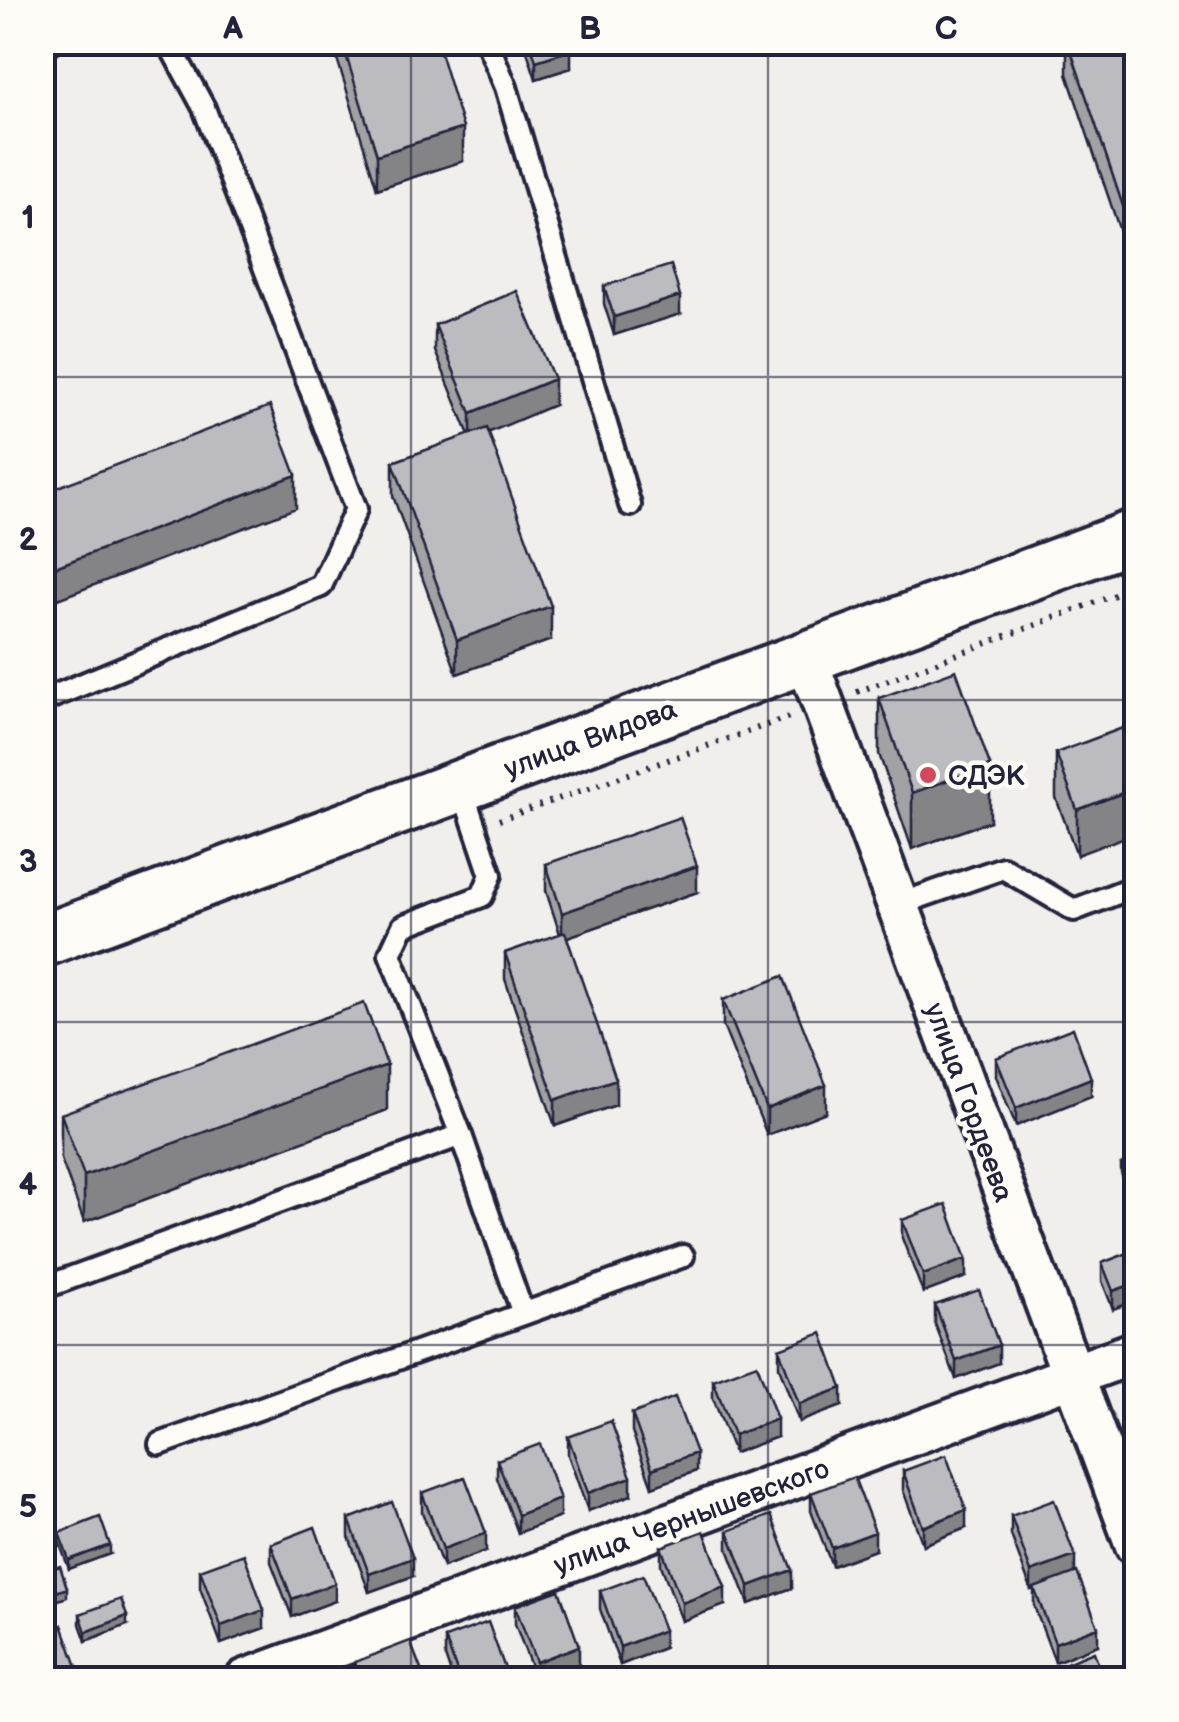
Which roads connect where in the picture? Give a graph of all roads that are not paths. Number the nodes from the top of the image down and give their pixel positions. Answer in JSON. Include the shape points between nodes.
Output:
{"nodes":[{"id":1,"x":51,"y":42,"type":"edge"},
{"id":2,"x":168,"y":42,"type":"edge"},
{"id":3,"x":487,"y":42,"type":"edge"},
{"id":4,"x":42,"y":45,"type":"edge"},
{"id":5,"x":630,"y":505,"type":"dead end"},
{"id":6,"x":1136,"y":535,"type":"edge"},
{"id":7,"x":806,"y":658,"type":"junction"},
{"id":8,"x":42,"y":700,"type":"edge"},
{"id":9,"x":468,"y":807,"type":"junction"},
{"id":10,"x":1136,"y":886,"type":"edge"},
{"id":11,"x":898,"y":906,"type":"junction"},
{"id":12,"x":42,"y":941,"type":"edge"},
{"id":13,"x":461,"y":1135,"type":"junction"},
{"id":14,"x":683,"y":1256,"type":"dead end"},
{"id":15,"x":42,"y":1280,"type":"edge"},
{"id":16,"x":523,"y":1314,"type":"junction"},
{"id":17,"x":1136,"y":1352,"type":"edge"},
{"id":18,"x":1072,"y":1376,"type":"junction"},
{"id":19,"x":160,"y":1444,"type":"dead end"},
{"id":20,"x":1136,"y":1545,"type":"edge"},
{"id":21,"x":246,"y":1680,"type":"edge"}],
"edges":[{"from":1,"to":4,"type":"lane"},
{"from":2,"to":8,"type":"lane","via":[[204,108],[356,509],[321,586]]},
{"from":3,"to":5,"type":"lane"},
{"from":6,"to":7,"type":"street","name":"улица Видова"},
{"from":7,"to":9,"type":"street","name":"улица Видова"},
{"from":7,"to":11,"type":"street","name":"улица Гордеева"},
{"from":9,"to":12,"type":"street","name":"улица Видова"},
{"from":9,"to":13,"type":"lane","via":[[491,875],[482,896],[403,926],[390,954]]},
{"from":10,"to":11,"type":"lane","via":[[1074,910],[1003,868]]},
{"from":11,"to":18,"type":"street","name":"улица Гордеева"},
{"from":13,"to":15,"type":"lane","via":[[51,1285]]},
{"from":13,"to":16,"type":"lane"},
{"from":14,"to":16,"type":"lane"},
{"from":16,"to":19,"type":"lane"},
{"from":17,"to":18,"type":"street","name":"улица Чернышевского"},
{"from":18,"to":20,"type":"street","name":"улица Гордеева"},
{"from":18,"to":21,"type":"street","name":"улица Чернышевского"}]}
